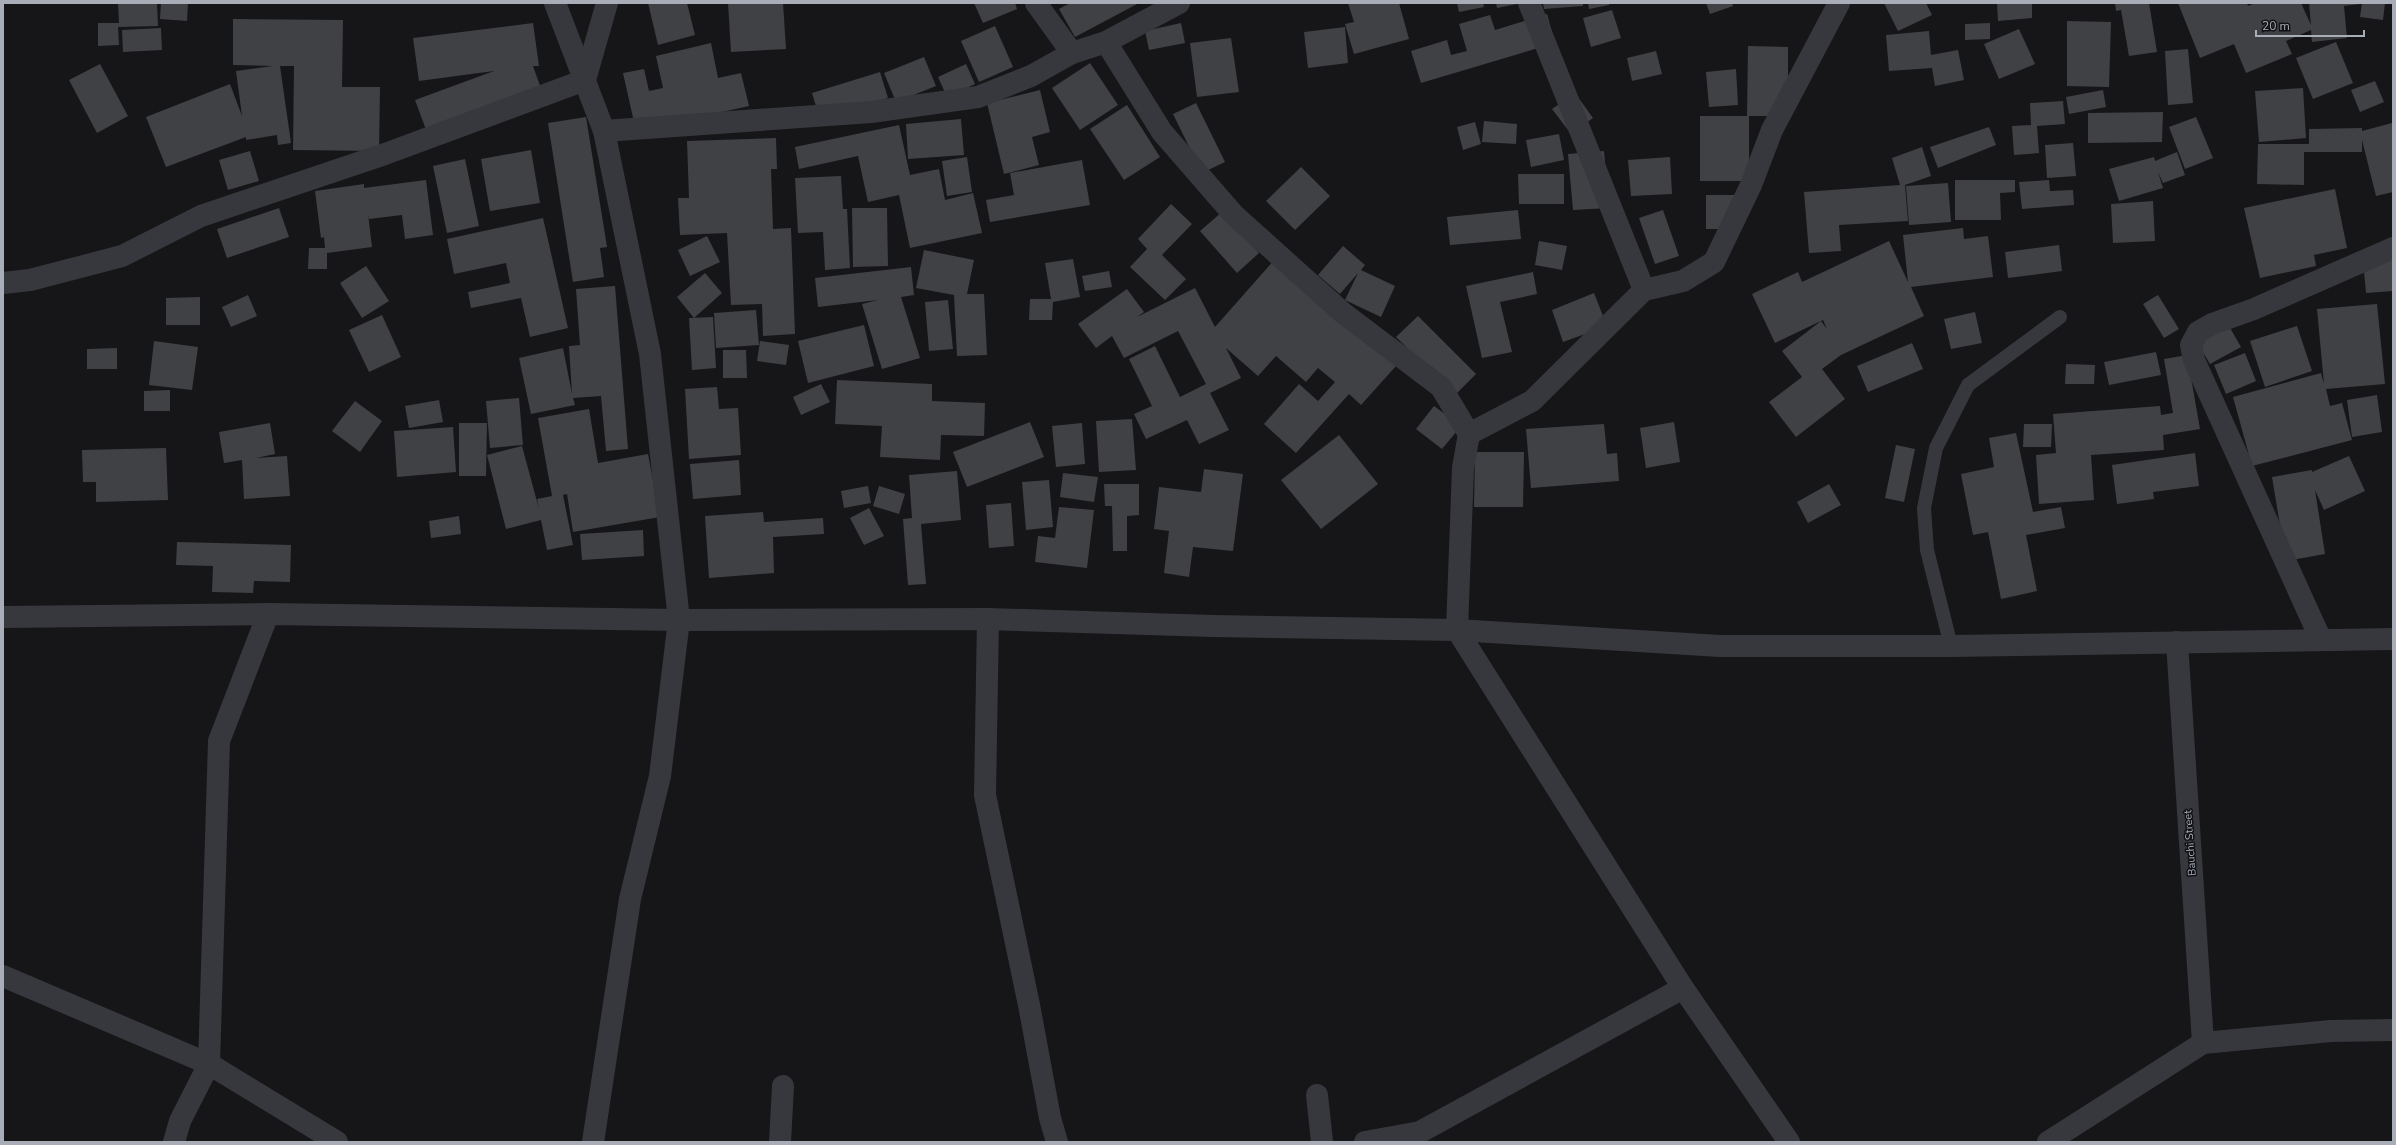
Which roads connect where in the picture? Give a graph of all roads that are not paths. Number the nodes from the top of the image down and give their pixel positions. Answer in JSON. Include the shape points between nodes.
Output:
{"nodes":[{"id":1,"x":554,"y":3,"type":"edge"},
{"id":2,"x":607,"y":3,"type":"edge"},
{"id":3,"x":1036,"y":3,"type":"edge"},
{"id":4,"x":1179,"y":3,"type":"edge"},
{"id":5,"x":1529,"y":3,"type":"edge"},
{"id":6,"x":1839,"y":3,"type":"edge"},
{"id":7,"x":1106,"y":42,"type":"junction"},
{"id":8,"x":1072,"y":53,"type":"junction"},
{"id":9,"x":586,"y":80,"type":"junction"},
{"id":10,"x":604,"y":130,"type":"junction"},
{"id":11,"x":2393,"y":248,"type":"edge"},
{"id":12,"x":3,"y":283,"type":"edge"},
{"id":13,"x":1644,"y":290,"type":"junction"},
{"id":14,"x":2060,"y":317,"type":"dead end"},
{"id":15,"x":1469,"y":434,"type":"junction"},
{"id":16,"x":268,"y":614,"type":"junction"},
{"id":17,"x":3,"y":617,"type":"edge"},
{"id":18,"x":988,"y":619,"type":"junction"},
{"id":19,"x":679,"y":620,"type":"junction"},
{"id":20,"x":1457,"y":630,"type":"junction"},
{"id":21,"x":2393,"y":639,"type":"edge"},
{"id":22,"x":2321,"y":640,"type":"junction"},
{"id":23,"x":2177,"y":642,"type":"junction"},
{"id":24,"x":1951,"y":646,"type":"junction"},
{"id":25,"x":3,"y":976,"type":"edge"},
{"id":26,"x":1683,"y":988,"type":"junction"},
{"id":27,"x":2393,"y":1030,"type":"edge"},
{"id":28,"x":2203,"y":1043,"type":"junction"},
{"id":29,"x":209,"y":1064,"type":"junction"},
{"id":30,"x":783,"y":1086,"type":"dead end"},
{"id":31,"x":1317,"y":1095,"type":"dead end"},
{"id":32,"x":174,"y":1142,"type":"edge"},
{"id":33,"x":337,"y":1142,"type":"edge"},
{"id":34,"x":593,"y":1142,"type":"edge"},
{"id":35,"x":780,"y":1142,"type":"edge"},
{"id":36,"x":1057,"y":1142,"type":"edge"},
{"id":37,"x":1322,"y":1142,"type":"edge"},
{"id":38,"x":1365,"y":1142,"type":"edge"},
{"id":39,"x":1788,"y":1142,"type":"edge"},
{"id":40,"x":2048,"y":1142,"type":"edge"}],
"edges":[{"from":1,"to":9,"type":"street"},
{"from":2,"to":9,"type":"street"},
{"from":3,"to":8,"type":"street"},
{"from":4,"to":7,"type":"street"},
{"from":5,"to":13,"type":"street"},
{"from":6,"to":13,"type":"street","via":[[1772,130],[1714,262],[1683,281]]},
{"from":7,"to":8,"type":"street"},
{"from":7,"to":15,"type":"street","via":[[1162,132],[1234,215],[1343,313],[1441,387]]},
{"from":8,"to":10,"type":"street","via":[[1032,76],[978,97],[871,112]]},
{"from":9,"to":10,"type":"street"},
{"from":9,"to":12,"type":"street","via":[[385,154],[200,216],[122,256],[30,280]]},
{"from":10,"to":19,"type":"street","via":[[650,354]]},
{"from":11,"to":22,"type":"street","via":[[2254,309],[2212,324],[2198,332],[2191,345],[2194,360]]},
{"from":13,"to":15,"type":"street","via":[[1532,401]]},
{"from":14,"to":24,"type":"lane","via":[[1968,385],[1936,448],[1924,508],[1927,550]]},
{"from":15,"to":20,"type":"street","via":[[1463,468]]},
{"from":16,"to":17,"type":"street"},
{"from":16,"to":19,"type":"street"},
{"from":16,"to":29,"type":"street","via":[[219,741]]},
{"from":18,"to":19,"type":"street"},
{"from":18,"to":20,"type":"street"},
{"from":18,"to":36,"type":"street","via":[[985,795]]},
{"from":19,"to":34,"type":"street","via":[[660,776],[630,898]]},
{"from":20,"to":24,"type":"street","via":[[1720,646]]},
{"from":20,"to":26,"type":"street"},
{"from":21,"to":22,"type":"street"},
{"from":22,"to":23,"type":"street"},
{"from":23,"to":24,"type":"street"},
{"from":23,"to":28,"type":"street","name":"Bauchi Street"},
{"from":25,"to":29,"type":"street"},
{"from":26,"to":38,"type":"street","via":[[1420,1132]]},
{"from":26,"to":39,"type":"street"},
{"from":27,"to":28,"type":"street","via":[[2331,1031]]},
{"from":28,"to":40,"type":"street"},
{"from":29,"to":32,"type":"street","via":[[180,1121]]},
{"from":29,"to":33,"type":"street"},
{"from":30,"to":35,"type":"street"},
{"from":31,"to":37,"type":"street"}]}
